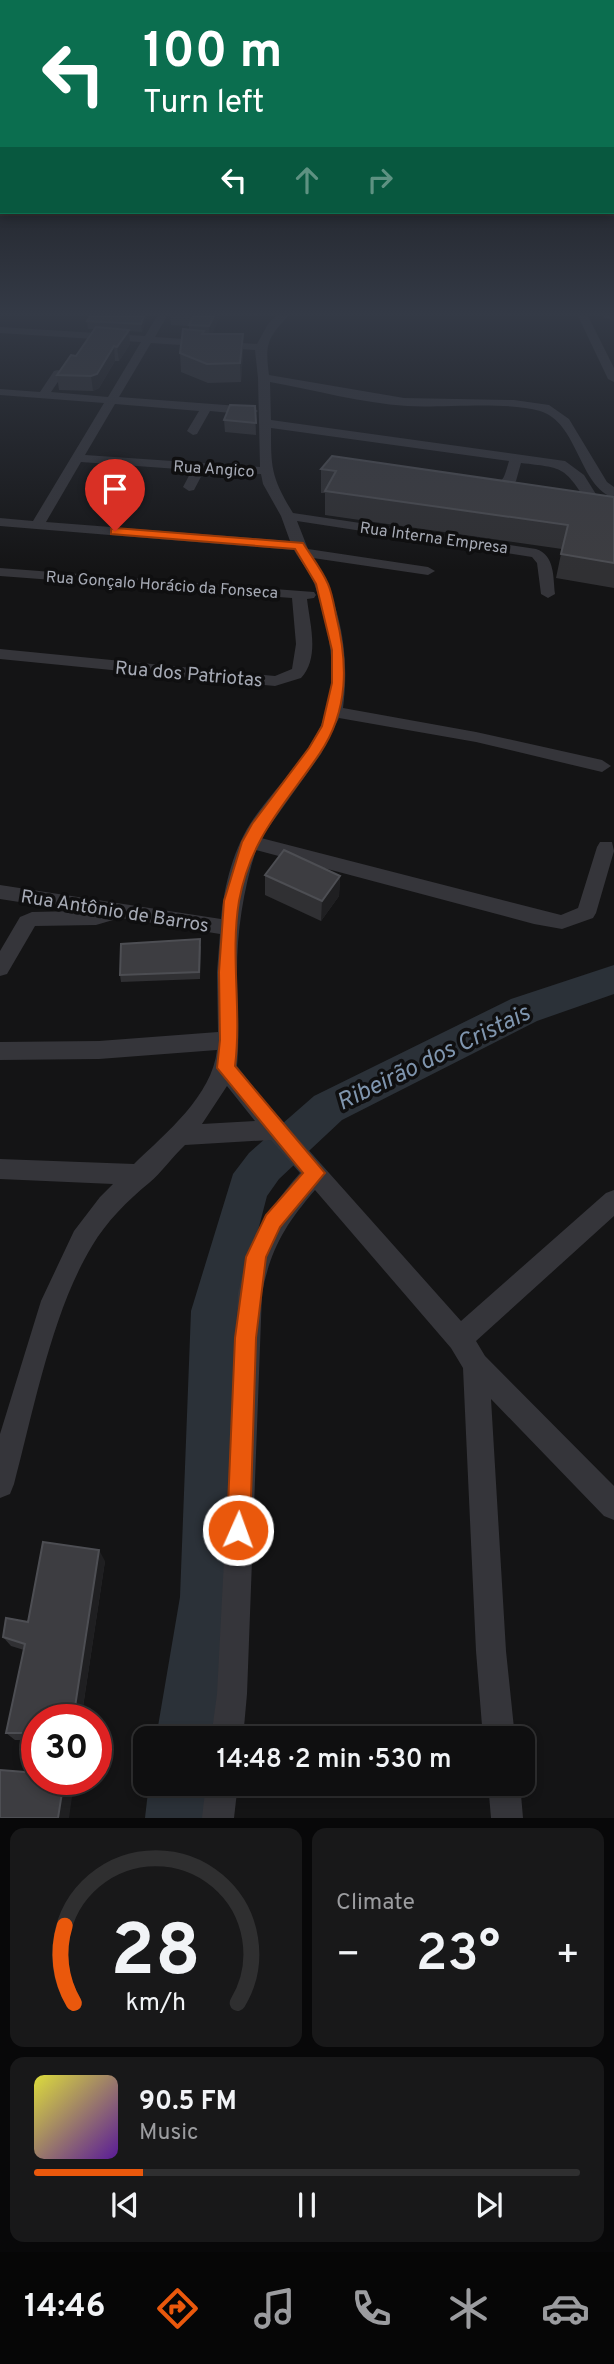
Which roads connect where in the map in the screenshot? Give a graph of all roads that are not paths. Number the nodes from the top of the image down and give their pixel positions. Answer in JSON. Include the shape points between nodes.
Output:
{"nodes":[{"id":1,"x":111,"y":401,"type":"joint"},
{"id":2,"x":263,"y":401,"type":"edge"},
{"id":3,"x":397,"y":401,"type":"edge"},
{"id":4,"x":206,"y":408,"type":"junction"},
{"id":5,"x":263,"y":417,"type":"junction"},
{"id":6,"x":193,"y":430,"type":"dead end"},
{"id":7,"x":516,"y":457,"type":"junction"},
{"id":8,"x":76,"y":458,"type":"junction"},
{"id":9,"x":200,"y":467,"type":"junction"},
{"id":10,"x":267,"y":471,"type":"junction"},
{"id":11,"x":189,"y":487,"type":"dead end"},
{"id":12,"x":477,"y":488,"type":"edge"},
{"id":13,"x":614,"y":494,"type":"edge"},
{"id":14,"x":593,"y":499,"type":"edge"},
{"id":15,"x":288,"y":516,"type":"junction"},
{"id":16,"x":0,"y":522,"type":"edge"},
{"id":17,"x":37,"y":525,"type":"junction"},
{"id":18,"x":301,"y":549,"type":"junction"},
{"id":19,"x":428,"y":571,"type":"dead end"},
{"id":20,"x":0,"y":572,"type":"edge"},
{"id":21,"x":548,"y":594,"type":"dead end"},
{"id":22,"x":299,"y":595,"type":"junction"},
{"id":23,"x":324,"y":596,"type":"junction"},
{"id":24,"x":0,"y":654,"type":"edge"},
{"id":25,"x":334,"y":712,"type":"junction"},
{"id":26,"x":602,"y":766,"type":"dead end"},
{"id":27,"x":250,"y":842,"type":"junction"},
{"id":28,"x":606,"y":847,"type":"dead end"},
{"id":29,"x":0,"y":892,"type":"edge"},
{"id":30,"x":121,"y":911,"type":"junction"},
{"id":31,"x":231,"y":928,"type":"junction"},
{"id":32,"x":0,"y":968,"type":"edge"},
{"id":33,"x":229,"y":1040,"type":"junction"},
{"id":34,"x":0,"y":1051,"type":"edge"},
{"id":35,"x":226,"y":1068,"type":"junction"},
{"id":36,"x":278,"y":1132,"type":"junction"},
{"id":37,"x":180,"y":1135,"type":"junction"},
{"id":38,"x":309,"y":1167,"type":"junction"},
{"id":39,"x":0,"y":1169,"type":"edge"},
{"id":40,"x":142,"y":1175,"type":"junction"},
{"id":41,"x":614,"y":1201,"type":"edge"},
{"id":42,"x":460,"y":1339,"type":"junction"},
{"id":43,"x":476,"y":1365,"type":"junction"},
{"id":44,"x":0,"y":1484,"type":"edge"},
{"id":45,"x":614,"y":1506,"type":"edge"},
{"id":46,"x":228,"y":1726,"type":"edge"},
{"id":47,"x":498,"y":1726,"type":"edge"},
{"id":48,"x":221,"y":1796,"type":"edge"},
{"id":49,"x":505,"y":1796,"type":"edge"},
{"id":50,"x":218,"y":1818,"type":"edge"},
{"id":51,"x":507,"y":1818,"type":"edge"}],
"edges":[{"from":1,"to":4,"type":"street"},
{"from":1,"to":8,"type":"street"},
{"from":2,"to":5,"type":"street"},
{"from":3,"to":13,"type":"street","via":[[545,408],[565,422],[602,484]]},
{"from":4,"to":5,"type":"street"},
{"from":4,"to":6,"type":"street"},
{"from":5,"to":7,"type":"street"},
{"from":5,"to":10,"type":"street"},
{"from":7,"to":12,"type":"street","via":[[504,487]]},
{"from":7,"to":14,"type":"street","via":[[565,465]]},
{"from":8,"to":9,"type":"street","name":"Rua Angico"},
{"from":8,"to":17,"type":"street"},
{"from":9,"to":10,"type":"street","name":"Rua Angico"},
{"from":9,"to":11,"type":"street"},
{"from":10,"to":15,"type":"street"},
{"from":15,"to":18,"type":"street"},
{"from":15,"to":21,"type":"street","name":"Rua Interna Empresa","via":[[536,553],[544,562]]},
{"from":16,"to":17,"type":"street"},
{"from":17,"to":18,"type":"street"},
{"from":18,"to":19,"type":"street"},
{"from":18,"to":23,"type":"street"},
{"from":20,"to":22,"type":"street","name":"Rua Gonçalo Horácio da Fonseca"},
{"from":22,"to":23,"type":"street","name":"Rua Gonçalo Horácio da Fonseca"},
{"from":22,"to":24,"type":"street","name":"Rua dos Patriotas","via":[[304,660],[300,671],[289,679]]},
{"from":23,"to":25,"type":"street","via":[[338,650]]},
{"from":25,"to":26,"type":"street","via":[[476,737]]},
{"from":25,"to":27,"type":"street","via":[[315,750]]},
{"from":27,"to":28,"type":"street","via":[[562,922],[586,913]]},
{"from":27,"to":31,"type":"street","via":[[232,901]]},
{"from":29,"to":30,"type":"street","name":"Rua Antônio de Barros"},
{"from":30,"to":31,"type":"street","name":"Rua Antônio de Barros"},
{"from":30,"to":32,"type":"street","via":[[96,918],[32,919]]},
{"from":31,"to":33,"type":"street"},
{"from":33,"to":34,"type":"street"},
{"from":33,"to":35,"type":"street"},
{"from":35,"to":36,"type":"street"},
{"from":35,"to":37,"type":"street"},
{"from":36,"to":37,"type":"street"},
{"from":36,"to":38,"type":"street"},
{"from":37,"to":40,"type":"street"},
{"from":38,"to":42,"type":"street"},
{"from":38,"to":46,"type":"street","via":[[273,1221],[256,1257],[250,1293]]},
{"from":39,"to":40,"type":"street"},
{"from":40,"to":44,"type":"street","via":[[108,1205],[83,1239],[54,1301]]},
{"from":41,"to":42,"type":"street"},
{"from":42,"to":43,"type":"street"},
{"from":43,"to":45,"type":"street"},
{"from":43,"to":47,"type":"street"},
{"from":48,"to":50,"type":"street"},
{"from":49,"to":51,"type":"street"}]}
